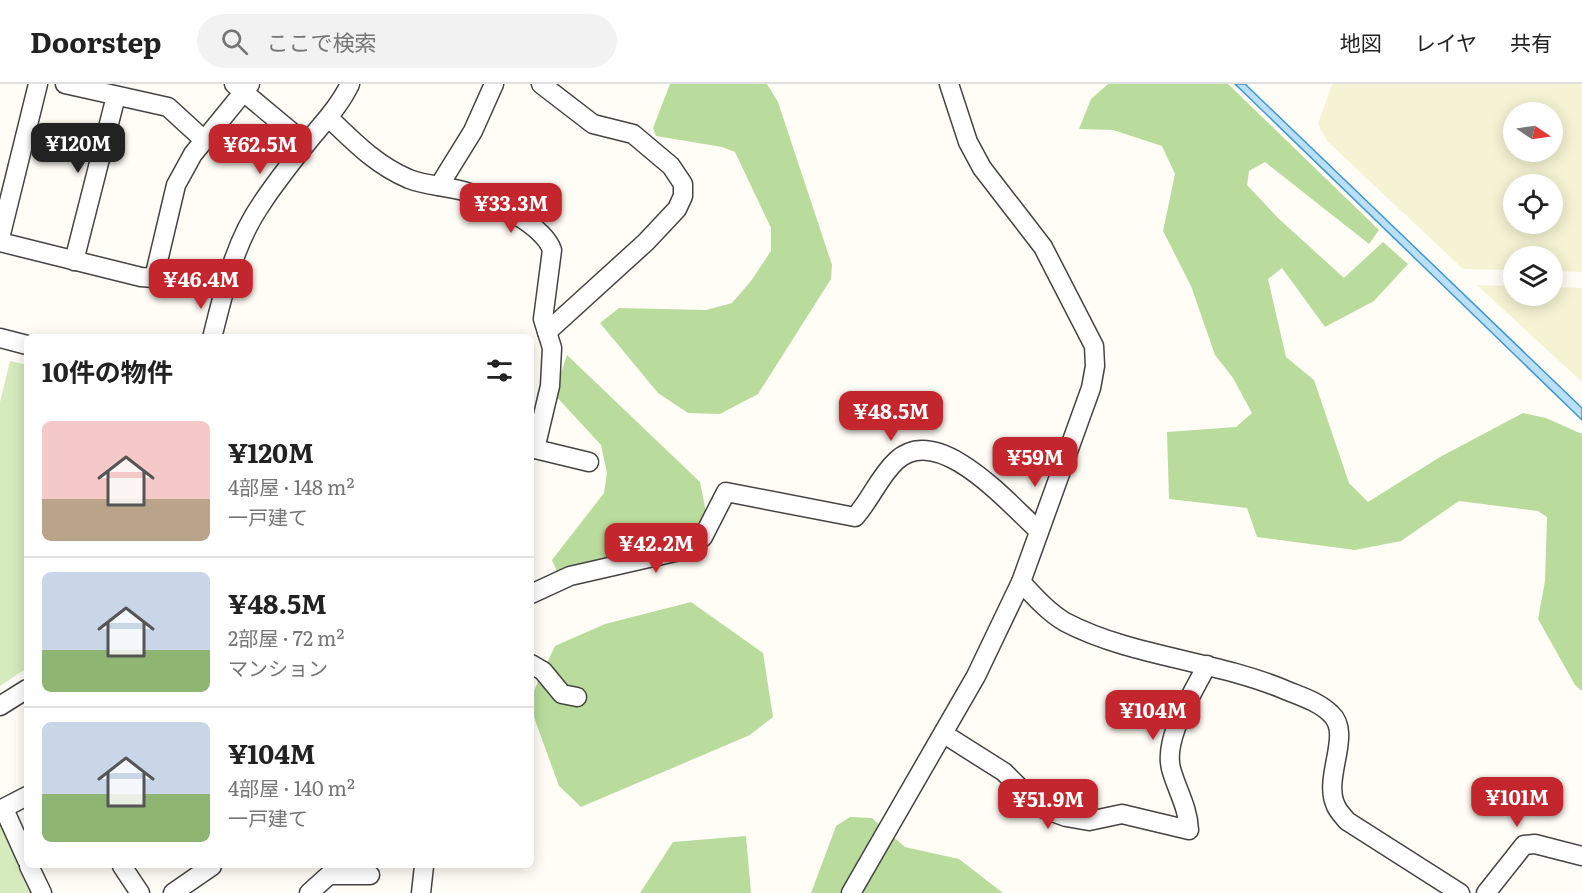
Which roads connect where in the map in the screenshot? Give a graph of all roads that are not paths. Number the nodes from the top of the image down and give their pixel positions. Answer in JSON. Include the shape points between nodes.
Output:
{"nodes":[{"id":1,"x":38,"y":84,"type":"edge"},
{"id":2,"x":65,"y":84,"type":"edge"},
{"id":3,"x":350,"y":84,"type":"edge"},
{"id":4,"x":494,"y":84,"type":"edge"},
{"id":5,"x":541,"y":84,"type":"edge"},
{"id":6,"x":949,"y":84,"type":"edge"},
{"id":7,"x":242,"y":87,"type":"edge"},
{"id":8,"x":116,"y":96,"type":"junction"},
{"id":9,"x":329,"y":118,"type":"junction"},
{"id":10,"x":204,"y":140,"type":"junction"},
{"id":11,"x":306,"y":144,"type":"junction"},
{"id":12,"x":439,"y":186,"type":"junction"},
{"id":13,"x":0,"y":238,"type":"edge"},
{"id":14,"x":0,"y":242,"type":"edge"},
{"id":15,"x":74,"y":261,"type":"junction"},
{"id":16,"x":547,"y":332,"type":"junction"},
{"id":17,"x":213,"y":334,"type":"edge"},
{"id":18,"x":0,"y":338,"type":"edge"},
{"id":19,"x":24,"y":344,"type":"edge"},
{"id":20,"x":534,"y":445,"type":"edge"},
{"id":21,"x":534,"y":449,"type":"edge"},
{"id":22,"x":589,"y":462,"type":"dead end"},
{"id":23,"x":1039,"y":531,"type":"junction"},
{"id":24,"x":1021,"y":582,"type":"junction"},
{"id":25,"x":534,"y":593,"type":"edge"},
{"id":26,"x":1207,"y":665,"type":"junction"},
{"id":27,"x":534,"y":666,"type":"edge"},
{"id":28,"x":24,"y":691,"type":"edge"},
{"id":29,"x":577,"y":697,"type":"dead end"},
{"id":30,"x":0,"y":706,"type":"edge"},
{"id":31,"x":944,"y":734,"type":"junction"},
{"id":32,"x":24,"y":798,"type":"edge"},
{"id":33,"x":2,"y":809,"type":"edge"},
{"id":34,"x":24,"y":854,"type":"edge"},
{"id":35,"x":1582,"y":856,"type":"edge"},
{"id":36,"x":30,"y":868,"type":"edge"},
{"id":37,"x":123,"y":868,"type":"edge"},
{"id":38,"x":209,"y":868,"type":"edge"},
{"id":39,"x":424,"y":868,"type":"edge"},
{"id":40,"x":371,"y":870,"type":"edge"},
{"id":41,"x":42,"y":893,"type":"edge"},
{"id":42,"x":140,"y":893,"type":"edge"},
{"id":43,"x":173,"y":893,"type":"edge"},
{"id":44,"x":309,"y":893,"type":"edge"},
{"id":45,"x":372,"y":893,"type":"edge"},
{"id":46,"x":421,"y":893,"type":"edge"},
{"id":47,"x":851,"y":893,"type":"edge"},
{"id":48,"x":1460,"y":893,"type":"edge"},
{"id":49,"x":1486,"y":893,"type":"edge"}],
"edges":[{"from":1,"to":13,"type":"street"},
{"from":2,"to":8,"type":"street"},
{"from":3,"to":9,"type":"street"},
{"from":4,"to":12,"type":"street","via":[[473,131]]},
{"from":5,"to":16,"type":"street","via":[[593,124],[633,134],[671,166],[683,184],[677,209]]},
{"from":6,"to":23,"type":"street","via":[[968,142],[982,168],[1043,247],[1094,346],[1091,388]]},
{"from":7,"to":10,"type":"street"},
{"from":7,"to":11,"type":"street"},
{"from":8,"to":10,"type":"street","via":[[168,107]]},
{"from":8,"to":15,"type":"street"},
{"from":9,"to":11,"type":"street"},
{"from":9,"to":12,"type":"street","via":[[379,164],[411,180]]},
{"from":10,"to":15,"type":"street","via":[[176,185],[154,278]]},
{"from":11,"to":17,"type":"street","via":[[261,203],[241,240]]},
{"from":12,"to":16,"type":"street","via":[[493,202],[542,232],[549,241],[552,250],[543,319]]},
{"from":14,"to":15,"type":"street"},
{"from":16,"to":20,"type":"street","via":[[552,348],[550,386]]},
{"from":18,"to":19,"type":"street"},
{"from":21,"to":22,"type":"street"},
{"from":23,"to":24,"type":"street"},
{"from":23,"to":25,"type":"street","via":[[966,466],[926,448],[911,450],[883,475],[855,517],[726,492],[703,537],[692,546],[570,576]]},
{"from":24,"to":26,"type":"street","via":[[1063,621],[1134,647]]},
{"from":24,"to":31,"type":"street"},
{"from":26,"to":31,"type":"street","via":[[1169,752],[1171,771],[1186,806],[1189,830],[1122,814],[1089,821],[1038,807],[1004,772]]},
{"from":26,"to":48,"type":"street","via":[[1264,682],[1318,704],[1333,715],[1339,727],[1332,772],[1335,806],[1347,821]]},
{"from":27,"to":29,"type":"street","via":[[562,694]]},
{"from":28,"to":30,"type":"street"},
{"from":31,"to":47,"type":"street"},
{"from":32,"to":33,"type":"street"},
{"from":33,"to":34,"type":"street"},
{"from":35,"to":49,"type":"street","via":[[1535,844],[1524,845]]},
{"from":36,"to":41,"type":"street"},
{"from":37,"to":42,"type":"street"},
{"from":38,"to":43,"type":"street"},
{"from":39,"to":46,"type":"street"},
{"from":40,"to":44,"type":"street","via":[[329,875]]},
{"from":40,"to":45,"type":"street"}]}
